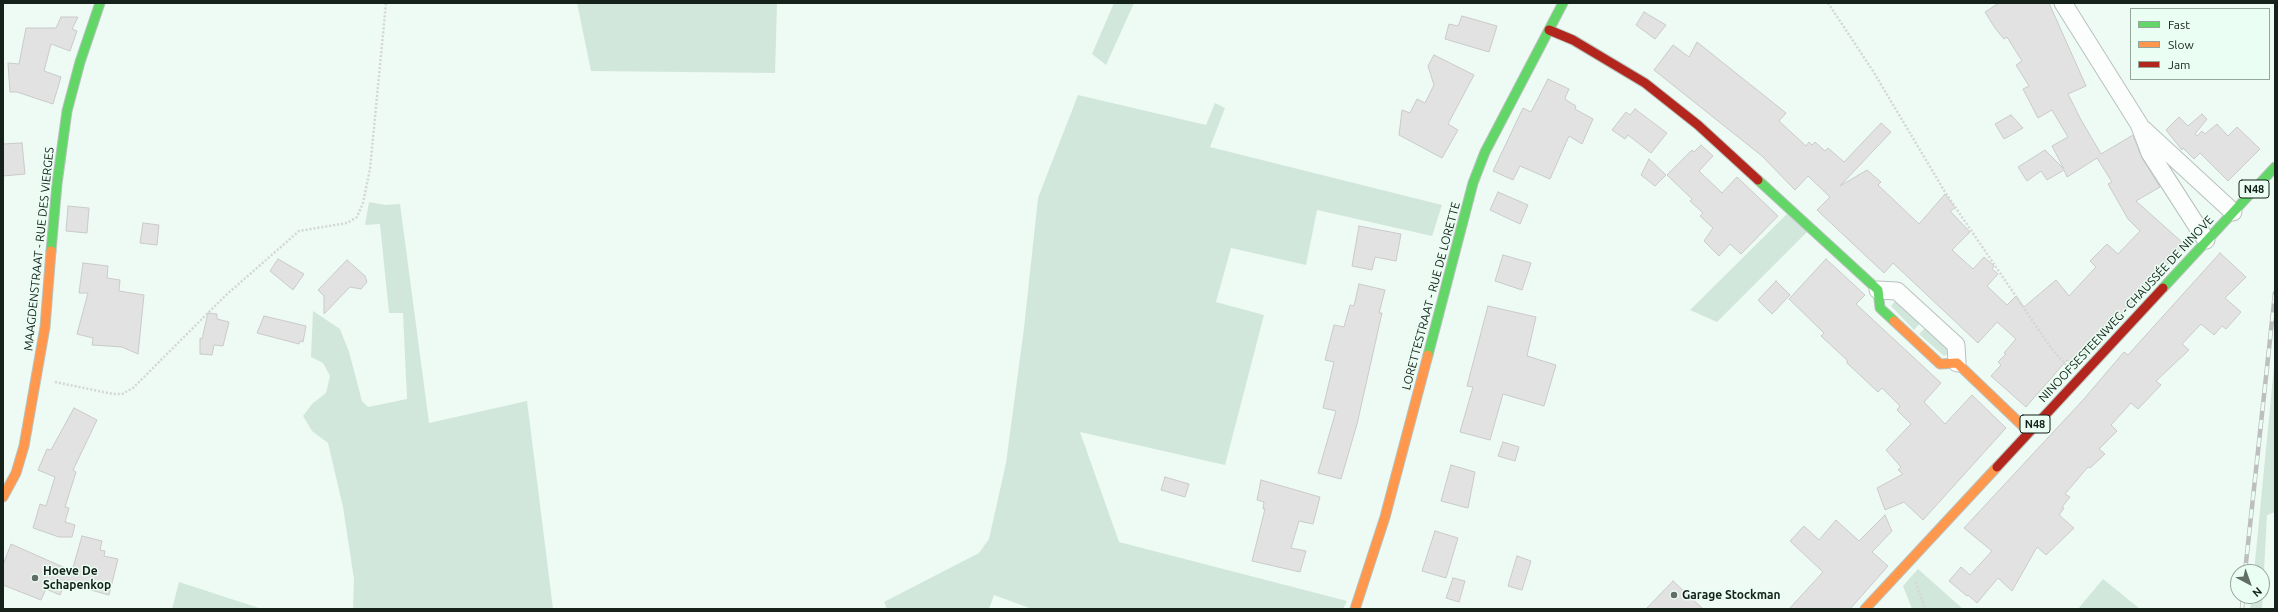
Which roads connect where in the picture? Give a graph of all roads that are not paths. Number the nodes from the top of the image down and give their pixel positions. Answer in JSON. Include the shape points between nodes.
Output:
{"nodes":[{"id":1,"x":100,"y":3,"type":"edge"},
{"id":2,"x":1564,"y":3,"type":"edge"},
{"id":3,"x":2063,"y":3,"type":"edge"},
{"id":4,"x":1549,"y":30,"type":"junction"},
{"id":5,"x":2139,"y":124,"type":"junction"},
{"id":6,"x":2275,"y":166,"type":"edge"},
{"id":7,"x":2198,"y":182,"type":"junction"},
{"id":8,"x":2179,"y":200,"type":"junction"},
{"id":9,"x":2232,"y":212,"type":"junction"},
{"id":10,"x":2206,"y":240,"type":"junction"},
{"id":11,"x":1878,"y":290,"type":"junction"},
{"id":12,"x":1957,"y":363,"type":"junction"},
{"id":13,"x":2028,"y":431,"type":"junction"},
{"id":14,"x":3,"y":496,"type":"edge"},
{"id":15,"x":1355,"y":609,"type":"edge"},
{"id":16,"x":1865,"y":609,"type":"edge"}],
"edges":[{"from":1,"to":14,"type":"street","name":"MAAGDENSTRAAT - RUE DES VIERGES","via":[[80,62],[66,117],[57,184],[45,327],[37,379],[24,446],[16,473]]},
{"from":2,"to":4,"type":"street","name":"LORETTESTRAAT - RUE DE LORETTE"},
{"from":3,"to":5,"type":"street"},
{"from":4,"to":11,"type":"street","via":[[1573,40],[1645,83],[1674,105]]},
{"from":4,"to":15,"type":"street","name":"LORETTESTRAAT - RUE DE LORETTE","via":[[1485,152],[1473,183],[1385,517]]},
{"from":5,"to":7,"type":"street"},
{"from":5,"to":8,"type":"street","via":[[2150,153]]},
{"from":6,"to":9,"type":"street","name":"NINOOFSESTEENWEG - CHAUSSÉE DE NINOVE","number":"N48"},
{"from":7,"to":8,"type":"street"},
{"from":7,"to":9,"type":"street"},
{"from":8,"to":10,"type":"street"},
{"from":9,"to":10,"type":"street","name":"NINOOFSESTEENWEG - CHAUSSÉE DE NINOVE","number":"N48"},
{"from":10,"to":13,"type":"street","name":"NINOOFSESTEENWEG - CHAUSSÉE DE NINOVE","number":"N48"},
{"from":11,"to":12,"type":"street","via":[[1897,291],[1956,346]]},
{"from":11,"to":12,"type":"street","via":[[1880,308],[1940,364]]},
{"from":12,"to":13,"type":"street"},
{"from":13,"to":16,"type":"street","name":"NINOOFSESTEENWEG - CHAUSSÉE DE NINOVE","number":"N48"}]}
